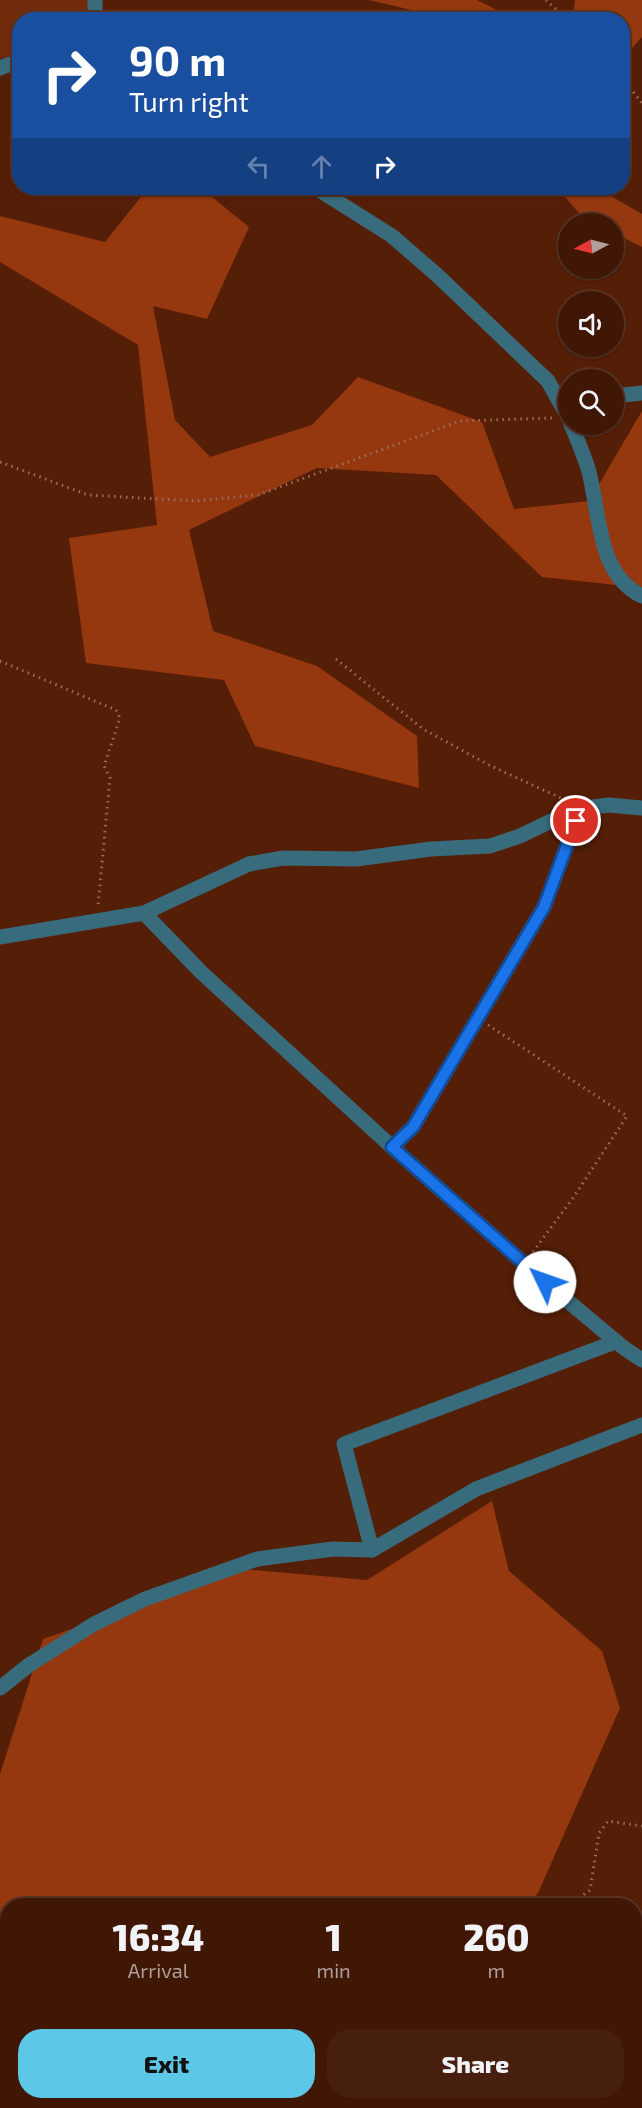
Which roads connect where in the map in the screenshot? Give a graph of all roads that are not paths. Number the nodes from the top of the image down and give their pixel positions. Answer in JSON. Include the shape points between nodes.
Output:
{"nodes":[{"id":1,"x":327,"y":195,"type":"edge"},
{"id":2,"x":642,"y":393,"type":"edge"},
{"id":3,"x":624,"y":395,"type":"edge"},
{"id":4,"x":558,"y":403,"type":"edge"},
{"id":5,"x":573,"y":435,"type":"edge"},
{"id":6,"x":642,"y":596,"type":"edge"},
{"id":7,"x":642,"y":808,"type":"edge"},
{"id":8,"x":576,"y":809,"type":"junction"},
{"id":9,"x":144,"y":913,"type":"junction"},
{"id":10,"x":0,"y":938,"type":"edge"},
{"id":11,"x":392,"y":1147,"type":"junction"},
{"id":12,"x":615,"y":1341,"type":"junction"},
{"id":13,"x":642,"y":1360,"type":"edge"},
{"id":14,"x":642,"y":1425,"type":"edge"},
{"id":15,"x":372,"y":1550,"type":"junction"},
{"id":16,"x":0,"y":1688,"type":"edge"}],
"edges":[{"from":1,"to":4,"type":"street","via":[[392,236],[436,275],[548,381]]},
{"from":2,"to":3,"type":"street"},
{"from":5,"to":6,"type":"street","via":[[588,469],[603,549],[630,590]]},
{"from":7,"to":8,"type":"street","via":[[609,805]]},
{"from":8,"to":9,"type":"street","via":[[490,846],[356,859],[283,858],[249,864]]},
{"from":8,"to":11,"type":"street","via":[[576,821],[544,907],[413,1127]]},
{"from":9,"to":10,"type":"street"},
{"from":9,"to":11,"type":"street","via":[[201,972]]},
{"from":11,"to":12,"type":"street"},
{"from":12,"to":13,"type":"street"},
{"from":12,"to":15,"type":"street","via":[[344,1444]]},
{"from":14,"to":15,"type":"street","via":[[476,1489]]},
{"from":15,"to":16,"type":"street","via":[[333,1549],[257,1559],[145,1599],[94,1624]]}]}
